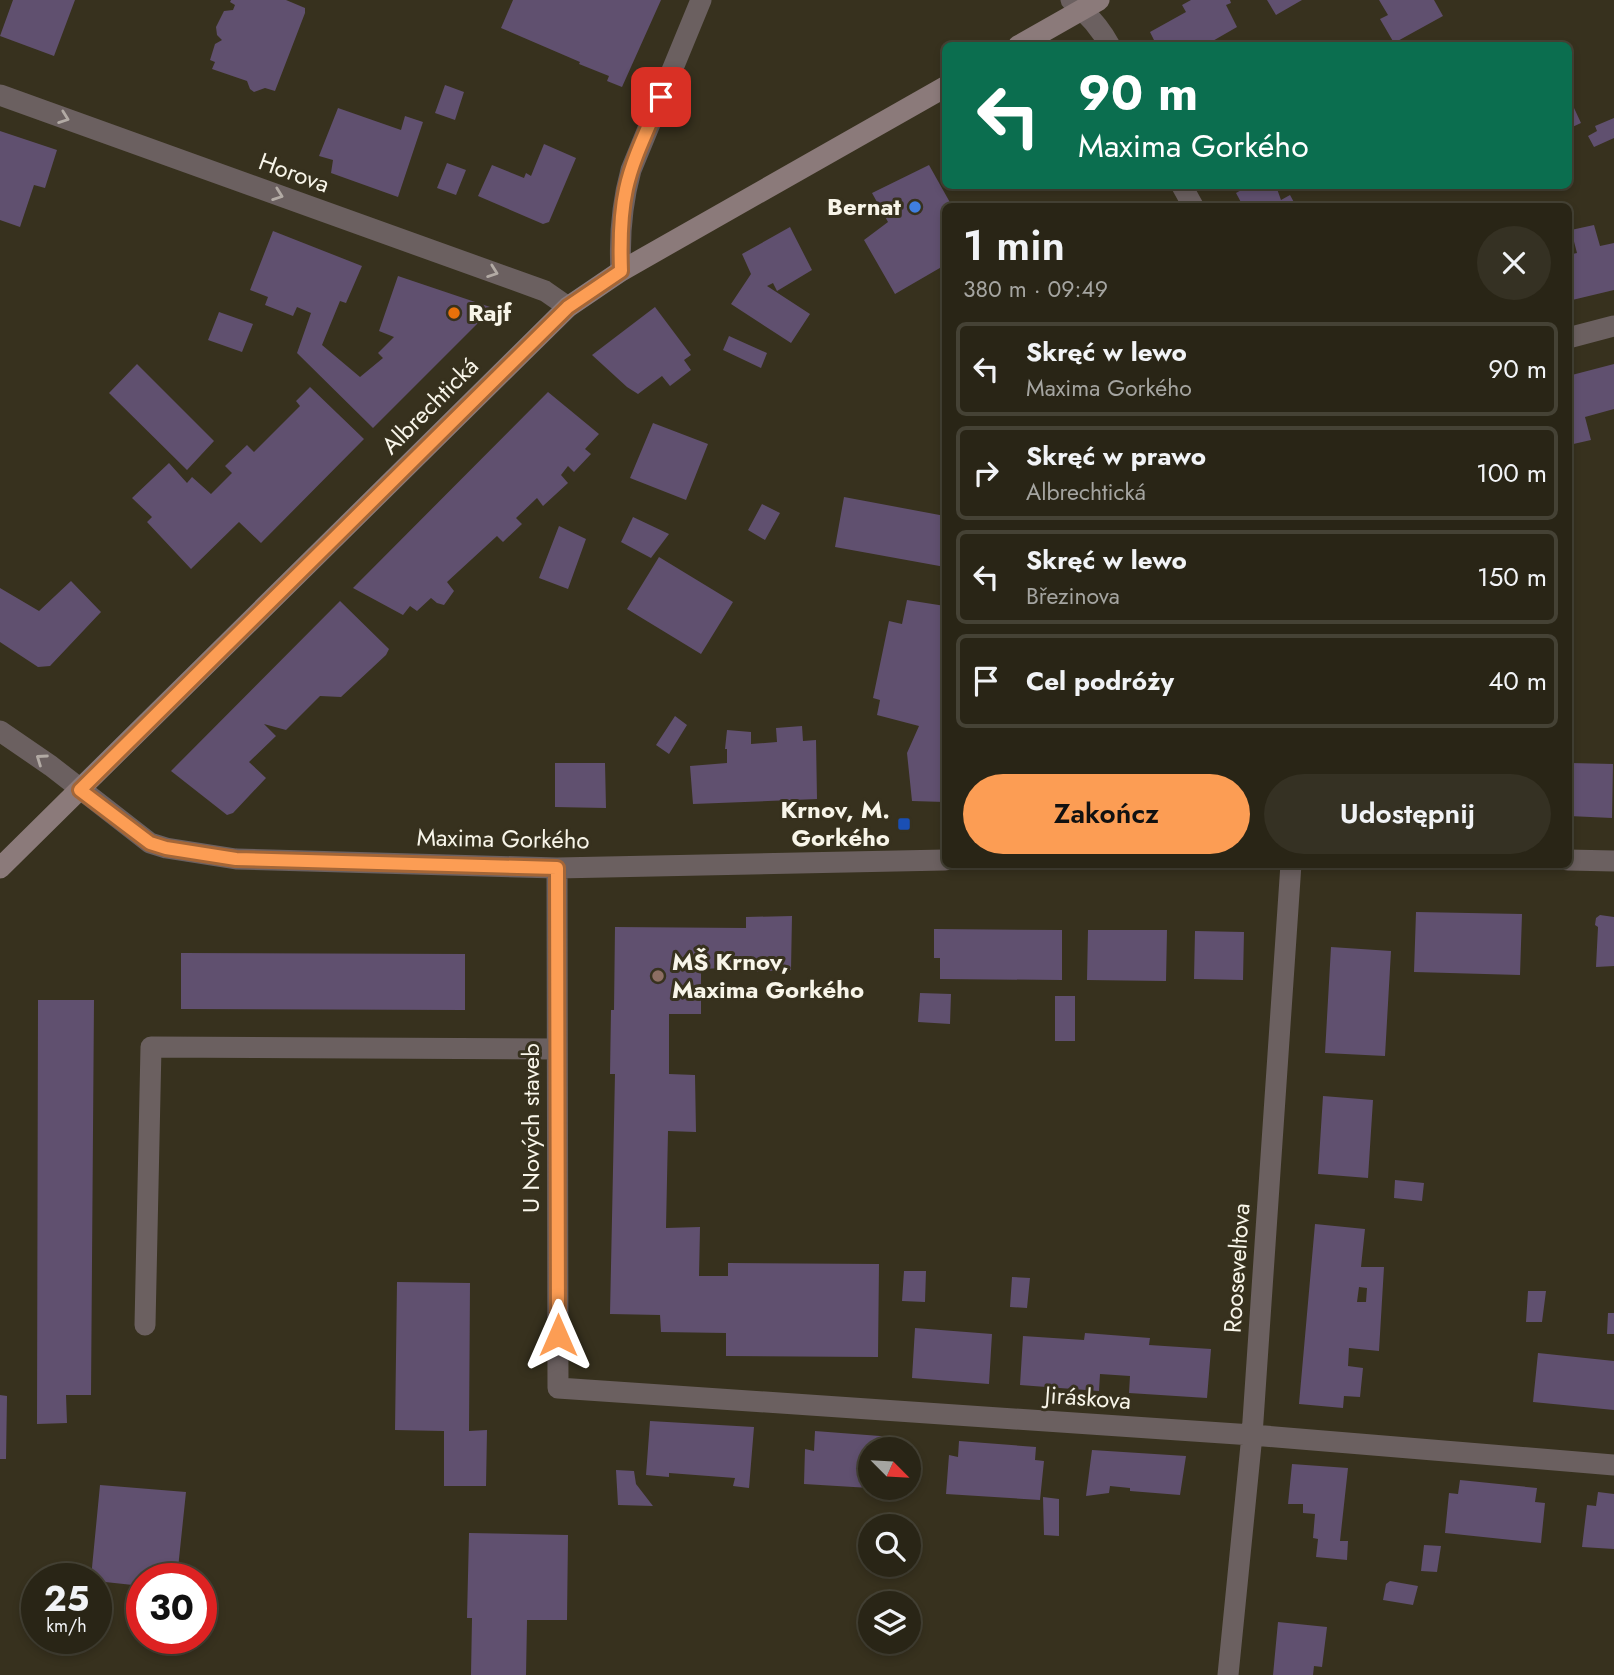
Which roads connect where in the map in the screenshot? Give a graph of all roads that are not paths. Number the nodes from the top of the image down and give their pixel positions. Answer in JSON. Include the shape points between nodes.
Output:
{"nodes":[{"id":1,"x":701,"y":0,"type":"edge"},
{"id":2,"x":1084,"y":3,"type":"edge"},
{"id":3,"x":1024,"y":42,"type":"edge"},
{"id":4,"x":1108,"y":42,"type":"edge"},
{"id":5,"x":942,"y":89,"type":"edge"},
{"id":6,"x":0,"y":95,"type":"edge"},
{"id":7,"x":621,"y":271,"type":"junction"},
{"id":8,"x":568,"y":307,"type":"junction"},
{"id":9,"x":1614,"y":326,"type":"edge"},
{"id":10,"x":1572,"y":337,"type":"edge"},
{"id":11,"x":0,"y":731,"type":"edge"},
{"id":12,"x":80,"y":790,"type":"junction"},
{"id":13,"x":942,"y":860,"type":"edge"},
{"id":14,"x":1572,"y":860,"type":"edge"},
{"id":15,"x":1614,"y":861,"type":"edge"},
{"id":16,"x":0,"y":868,"type":"edge"},
{"id":17,"x":557,"y":868,"type":"junction"},
{"id":18,"x":1291,"y":868,"type":"edge"},
{"id":19,"x":558,"y":1049,"type":"junction"},
{"id":20,"x":145,"y":1325,"type":"dead end"},
{"id":21,"x":558,"y":1388,"type":"joint"},
{"id":22,"x":1252,"y":1435,"type":"junction"},
{"id":23,"x":1614,"y":1465,"type":"edge"},
{"id":24,"x":1228,"y":1675,"type":"edge"}],
"edges":[{"from":1,"to":7,"type":"street","via":[[631,170],[621,225]]},
{"from":2,"to":3,"type":"main road"},
{"from":2,"to":4,"type":"street"},
{"from":5,"to":7,"type":"main road","name":"Albrechtická"},
{"from":6,"to":8,"type":"street","name":"Horova","one_way":true,"via":[[545,291]]},
{"from":7,"to":8,"type":"main road","name":"Albrechtická"},
{"from":8,"to":12,"type":"main road","name":"Albrechtická"},
{"from":9,"to":10,"type":"street"},
{"from":12,"to":11,"type":"street","name":"Maxima Gorkého","one_way":true},
{"from":12,"to":16,"type":"main road","name":"Albrechtická"},
{"from":12,"to":17,"type":"street","name":"Maxima Gorkého","via":[[150,843],[196,853],[236,859]]},
{"from":13,"to":17,"type":"street","name":"Maxima Gorkého"},
{"from":14,"to":15,"type":"street"},
{"from":17,"to":19,"type":"street","name":"U Nových staveb"},
{"from":18,"to":22,"type":"street","name":"Rooseveltova"},
{"from":19,"to":20,"type":"street","via":[[151,1047]]},
{"from":19,"to":21,"type":"street","name":"U Nových staveb"},
{"from":21,"to":22,"type":"street","name":"Jiráskova"},
{"from":22,"to":23,"type":"street","name":"Jiráskova"},
{"from":22,"to":24,"type":"street","name":"Rooseveltova"}]}
